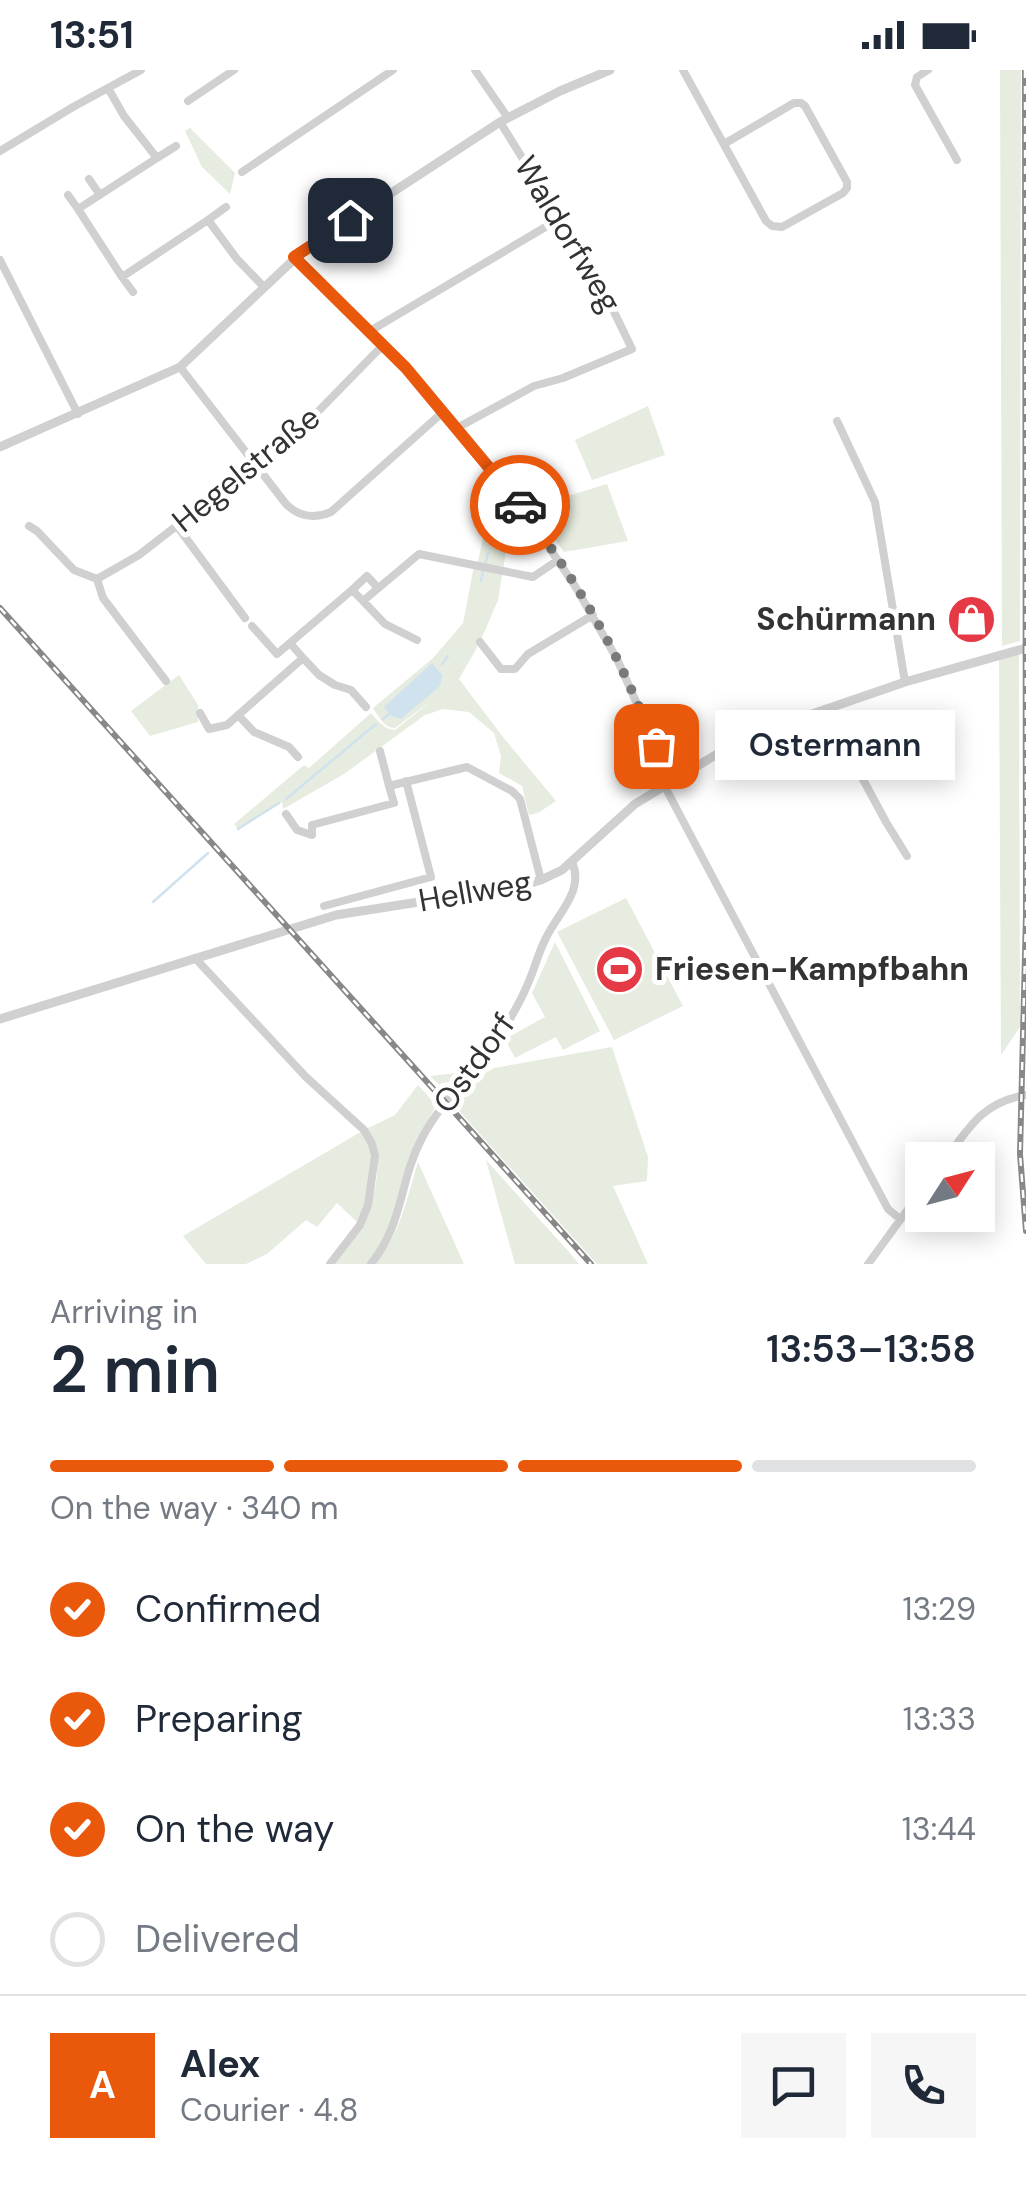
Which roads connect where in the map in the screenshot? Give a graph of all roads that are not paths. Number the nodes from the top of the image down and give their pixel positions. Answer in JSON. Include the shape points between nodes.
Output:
{"nodes":[{"id":1,"x":141,"y":70,"type":"edge"},
{"id":2,"x":234,"y":70,"type":"edge"},
{"id":3,"x":394,"y":70,"type":"edge"},
{"id":4,"x":492,"y":70,"type":"edge"},
{"id":5,"x":610,"y":70,"type":"edge"},
{"id":6,"x":683,"y":70,"type":"edge"},
{"id":7,"x":928,"y":70,"type":"edge"},
{"id":8,"x":478,"y":74,"type":"edge"},
{"id":9,"x":108,"y":88,"type":"junction"},
{"id":10,"x":188,"y":101,"type":"dead end"},
{"id":11,"x":504,"y":120,"type":"junction"},
{"id":12,"x":724,"y":144,"type":"junction"},
{"id":13,"x":176,"y":146,"type":"dead end"},
{"id":14,"x":0,"y":152,"type":"edge"},
{"id":15,"x":157,"y":158,"type":"junction"},
{"id":16,"x":957,"y":160,"type":"dead end"},
{"id":17,"x":242,"y":172,"type":"dead end"},
{"id":18,"x":89,"y":180,"type":"dead end"},
{"id":19,"x":68,"y":195,"type":"dead end"},
{"id":20,"x":100,"y":195,"type":"junction"},
{"id":21,"x":226,"y":206,"type":"dead end"},
{"id":22,"x":78,"y":210,"type":"junction"},
{"id":23,"x":559,"y":219,"type":"junction"},
{"id":24,"x":208,"y":220,"type":"junction"},
{"id":25,"x":294,"y":257,"type":"junction"},
{"id":26,"x":0,"y":260,"type":"edge"},
{"id":27,"x":122,"y":277,"type":"junction"},
{"id":28,"x":264,"y":287,"type":"junction"},
{"id":29,"x":133,"y":292,"type":"dead end"},
{"id":30,"x":370,"y":331,"type":"junction"},
{"id":31,"x":384,"y":344,"type":"junction"},
{"id":32,"x":180,"y":366,"type":"junction"},
{"id":33,"x":443,"y":412,"type":"junction"},
{"id":34,"x":78,"y":414,"type":"junction"},
{"id":35,"x":837,"y":421,"type":"dead end"},
{"id":36,"x":457,"y":428,"type":"junction"},
{"id":37,"x":0,"y":447,"type":"edge"},
{"id":38,"x":254,"y":464,"type":"junction"},
{"id":39,"x":29,"y":526,"type":"dead end"},
{"id":40,"x":177,"y":526,"type":"junction"},
{"id":41,"x":558,"y":560,"type":"junction"},
{"id":42,"x":97,"y":579,"type":"junction"},
{"id":43,"x":378,"y":588,"type":"junction"},
{"id":44,"x":352,"y":590,"type":"junction"},
{"id":45,"x":362,"y":601,"type":"junction"},
{"id":46,"x":593,"y":615,"type":"junction"},
{"id":47,"x":245,"y":618,"type":"dead end"},
{"id":48,"x":252,"y":626,"type":"dead end"},
{"id":49,"x":418,"y":640,"type":"dead end"},
{"id":50,"x":480,"y":642,"type":"dead end"},
{"id":51,"x":290,"y":643,"type":"junction"},
{"id":52,"x":1026,"y":648,"type":"edge"},
{"id":53,"x":277,"y":654,"type":"junction"},
{"id":54,"x":304,"y":658,"type":"junction"},
{"id":55,"x":290,"y":670,"type":"junction"},
{"id":56,"x":166,"y":682,"type":"dead end"},
{"id":57,"x":905,"y":682,"type":"junction"},
{"id":58,"x":366,"y":707,"type":"dead end"},
{"id":59,"x":825,"y":708,"type":"junction"},
{"id":60,"x":200,"y":713,"type":"dead end"},
{"id":61,"x":238,"y":715,"type":"junction"},
{"id":62,"x":380,"y":751,"type":"dead end"},
{"id":63,"x":298,"y":757,"type":"dead end"},
{"id":64,"x":406,"y":781,"type":"junction"},
{"id":65,"x":667,"y":783,"type":"junction"},
{"id":66,"x":389,"y":786,"type":"junction"},
{"id":67,"x":411,"y":799,"type":"junction"},
{"id":68,"x":394,"y":804,"type":"junction"},
{"id":69,"x":286,"y":814,"type":"dead end"},
{"id":70,"x":907,"y":856,"type":"dead end"},
{"id":71,"x":572,"y":862,"type":"junction"},
{"id":72,"x":542,"y":880,"type":"junction"},
{"id":73,"x":324,"y":906,"type":"dead end"},
{"id":74,"x":195,"y":958,"type":"junction"},
{"id":75,"x":0,"y":1019,"type":"edge"},
{"id":76,"x":1026,"y":1095,"type":"edge"},
{"id":77,"x":958,"y":1142,"type":"edge"},
{"id":78,"x":905,"y":1212,"type":"edge"},
{"id":79,"x":900,"y":1219,"type":"junction"},
{"id":80,"x":330,"y":1264,"type":"edge"},
{"id":81,"x":371,"y":1264,"type":"edge"},
{"id":82,"x":868,"y":1264,"type":"edge"}],
"edges":[{"from":1,"to":9,"type":"street"},
{"from":2,"to":10,"type":"street"},
{"from":3,"to":17,"type":"street"},
{"from":4,"to":8,"type":"street"},
{"from":5,"to":11,"type":"street"},
{"from":6,"to":12,"type":"street"},
{"from":7,"to":16,"type":"street","via":[[917,77],[916,89]]},
{"from":8,"to":11,"type":"street","name":"Waldorfweg"},
{"from":9,"to":14,"type":"street"},
{"from":9,"to":15,"type":"street"},
{"from":11,"to":23,"type":"street","name":"Waldorfweg"},
{"from":11,"to":25,"type":"street"},
{"from":12,"to":12,"type":"street","via":[[770,225],[782,227],[846,191],[815,123],[796,102]]},
{"from":13,"to":15,"type":"street"},
{"from":15,"to":20,"type":"street"},
{"from":18,"to":20,"type":"street"},
{"from":19,"to":22,"type":"street"},
{"from":20,"to":22,"type":"street"},
{"from":21,"to":24,"type":"street"},
{"from":22,"to":27,"type":"street"},
{"from":23,"to":30,"type":"street"},
{"from":23,"to":36,"type":"street","name":"Waldorfweg","via":[[632,348],[534,386]]},
{"from":24,"to":27,"type":"street"},
{"from":24,"to":28,"type":"street"},
{"from":25,"to":28,"type":"street"},
{"from":25,"to":30,"type":"street"},
{"from":26,"to":34,"type":"street"},
{"from":27,"to":29,"type":"street"},
{"from":28,"to":32,"type":"street"},
{"from":30,"to":31,"type":"street"},
{"from":31,"to":33,"type":"street"},
{"from":31,"to":38,"type":"street","name":"Hegelstraße","via":[[300,430]]},
{"from":32,"to":34,"type":"street"},
{"from":32,"to":38,"type":"street"},
{"from":33,"to":36,"type":"street"},
{"from":33,"to":38,"type":"street","via":[[322,516],[290,508]]},
{"from":34,"to":37,"type":"street"},
{"from":35,"to":57,"type":"street","via":[[875,502]]},
{"from":36,"to":41,"type":"street"},
{"from":38,"to":40,"type":"street","name":"Hegelstraße"},
{"from":39,"to":42,"type":"street","via":[[74,570]]},
{"from":40,"to":42,"type":"street","name":"Hegelstraße"},
{"from":40,"to":47,"type":"street"},
{"from":41,"to":43,"type":"street","via":[[533,577],[419,554]]},
{"from":41,"to":46,"type":"street"},
{"from":42,"to":56,"type":"street","via":[[103,598]]},
{"from":43,"to":44,"type":"street","via":[[367,576]]},
{"from":43,"to":45,"type":"street"},
{"from":44,"to":45,"type":"street"},
{"from":44,"to":51,"type":"street"},
{"from":45,"to":49,"type":"street","via":[[385,624]]},
{"from":46,"to":50,"type":"street","via":[[515,669],[501,669]]},
{"from":46,"to":65,"type":"street"},
{"from":48,"to":53,"type":"street"},
{"from":51,"to":53,"type":"street"},
{"from":51,"to":54,"type":"street"},
{"from":52,"to":57,"type":"street","name":"Hellweg"},
{"from":53,"to":55,"type":"street"},
{"from":54,"to":55,"type":"street"},
{"from":54,"to":58,"type":"street"},
{"from":55,"to":61,"type":"street"},
{"from":57,"to":59,"type":"street","name":"Hellweg"},
{"from":59,"to":65,"type":"street","name":"Hellweg","via":[[745,737]]},
{"from":59,"to":70,"type":"street"},
{"from":60,"to":61,"type":"street","via":[[209,730]]},
{"from":61,"to":63,"type":"street"},
{"from":62,"to":66,"type":"street"},
{"from":64,"to":66,"type":"street"},
{"from":64,"to":67,"type":"street"},
{"from":64,"to":72,"type":"street","via":[[467,767],[512,791],[520,799]]},
{"from":65,"to":71,"type":"street","name":"Hellweg","via":[[617,818]]},
{"from":65,"to":79,"type":"street","via":[[888,1209]]},
{"from":66,"to":68,"type":"street"},
{"from":67,"to":68,"type":"street"},
{"from":67,"to":73,"type":"street","via":[[431,877]]},
{"from":68,"to":69,"type":"street","via":[[312,825],[312,835]]},
{"from":71,"to":72,"type":"street","name":"Hellweg"},
{"from":71,"to":81,"type":"street","name":"Ostdorf","via":[[571,898],[546,937],[528,985],[500,1035],[424,1133],[388,1240]]},
{"from":72,"to":74,"type":"street","name":"Hellweg","via":[[336,915]]},
{"from":74,"to":75,"type":"street","name":"Hellweg"},
{"from":74,"to":80,"type":"street","via":[[372,1144],[368,1205]]},
{"from":76,"to":77,"type":"street","via":[[985,1111]]},
{"from":78,"to":79,"type":"street"},
{"from":79,"to":82,"type":"street"}]}
